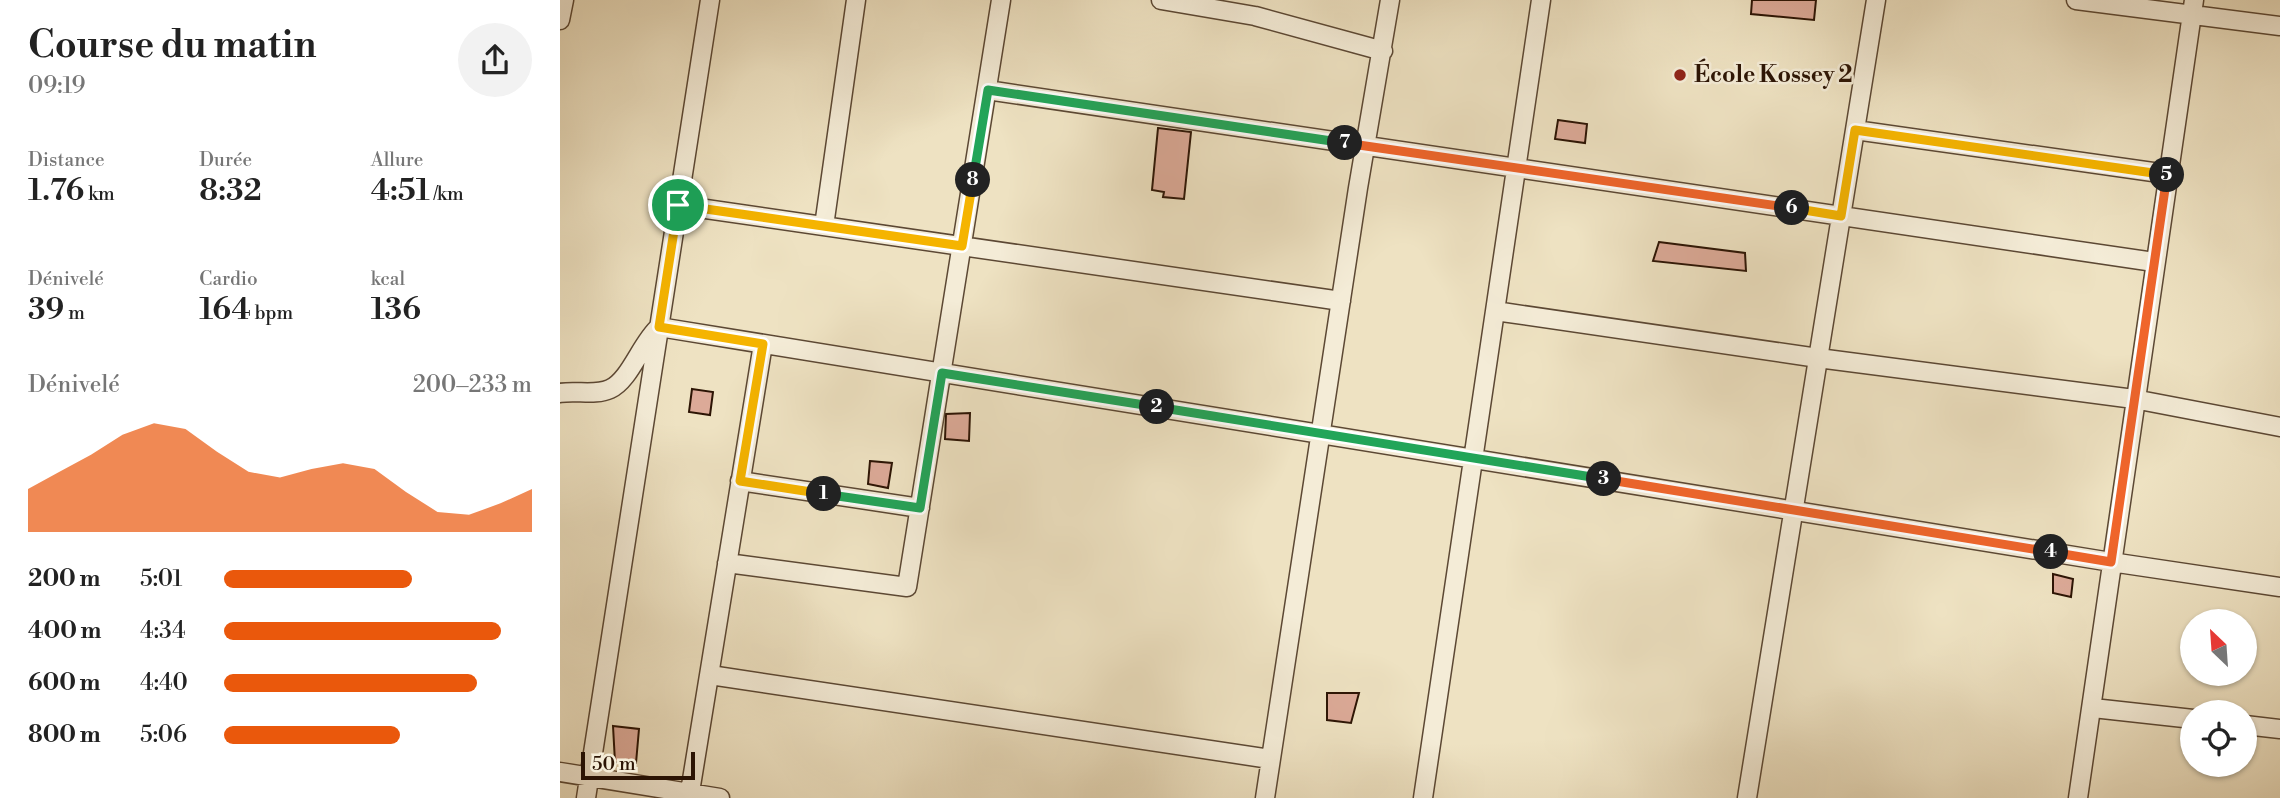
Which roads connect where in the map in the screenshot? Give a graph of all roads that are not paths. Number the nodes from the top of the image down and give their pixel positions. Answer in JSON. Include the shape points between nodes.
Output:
{"nodes":[{"id":1,"x":564,"y":0,"type":"edge"},
{"id":2,"x":856,"y":0,"type":"edge"},
{"id":3,"x":1001,"y":0,"type":"edge"},
{"id":4,"x":1161,"y":0,"type":"edge"},
{"id":5,"x":1390,"y":0,"type":"edge"},
{"id":6,"x":1541,"y":0,"type":"edge"},
{"id":7,"x":1876,"y":0,"type":"edge"},
{"id":8,"x":2076,"y":0,"type":"edge"},
{"id":9,"x":709,"y":1,"type":"edge"},
{"id":10,"x":2193,"y":7,"type":"edge"},
{"id":11,"x":560,"y":20,"type":"edge"},
{"id":12,"x":2280,"y":26,"type":"edge"},
{"id":13,"x":1383,"y":51,"type":"junction"},
{"id":14,"x":988,"y":90,"type":"junction"},
{"id":15,"x":1855,"y":130,"type":"junction"},
{"id":16,"x":1365,"y":146,"type":"junction"},
{"id":17,"x":1516,"y":168,"type":"junction"},
{"id":18,"x":2167,"y":174,"type":"junction"},
{"id":19,"x":678,"y":205,"type":"junction"},
{"id":20,"x":1841,"y":216,"type":"junction"},
{"id":21,"x":824,"y":226,"type":"junction"},
{"id":22,"x":962,"y":246,"type":"junction"},
{"id":23,"x":2154,"y":262,"type":"junction"},
{"id":24,"x":1341,"y":301,"type":"junction"},
{"id":25,"x":1495,"y":311,"type":"junction"},
{"id":26,"x":659,"y":327,"type":"junction"},
{"id":27,"x":763,"y":344,"type":"junction"},
{"id":28,"x":1818,"y":358,"type":"junction"},
{"id":29,"x":942,"y":373,"type":"junction"},
{"id":30,"x":560,"y":393,"type":"edge"},
{"id":31,"x":2134,"y":399,"type":"junction"},
{"id":32,"x":2280,"y":427,"type":"edge"},
{"id":33,"x":1321,"y":433,"type":"junction"},
{"id":34,"x":1473,"y":458,"type":"junction"},
{"id":35,"x":740,"y":481,"type":"junction"},
{"id":36,"x":920,"y":508,"type":"junction"},
{"id":37,"x":1793,"y":510,"type":"junction"},
{"id":38,"x":2111,"y":562,"type":"junction"},
{"id":39,"x":727,"y":563,"type":"junction"},
{"id":40,"x":2280,"y":587,"type":"edge"},
{"id":41,"x":710,"y":675,"type":"junction"},
{"id":42,"x":2093,"y":708,"type":"junction"},
{"id":43,"x":2180,"y":718,"type":"edge"},
{"id":44,"x":2257,"y":726,"type":"edge"},
{"id":45,"x":2280,"y":729,"type":"edge"},
{"id":46,"x":1270,"y":760,"type":"junction"},
{"id":47,"x":560,"y":772,"type":"edge"},
{"id":48,"x":589,"y":777,"type":"junction"},
{"id":49,"x":689,"y":796,"type":"edge"},
{"id":50,"x":586,"y":798,"type":"edge"},
{"id":51,"x":720,"y":798,"type":"edge"},
{"id":52,"x":1265,"y":798,"type":"edge"},
{"id":53,"x":1423,"y":798,"type":"edge"},
{"id":54,"x":1747,"y":798,"type":"edge"},
{"id":55,"x":2078,"y":798,"type":"edge"}],
"edges":[{"from":1,"to":11,"type":"street"},
{"from":2,"to":21,"type":"street"},
{"from":3,"to":14,"type":"street"},
{"from":4,"to":13,"type":"street","via":[[1255,16]]},
{"from":5,"to":13,"type":"street"},
{"from":6,"to":17,"type":"street"},
{"from":7,"to":15,"type":"street"},
{"from":8,"to":10,"type":"street"},
{"from":9,"to":19,"type":"street"},
{"from":10,"to":12,"type":"street"},
{"from":10,"to":18,"type":"street"},
{"from":13,"to":16,"type":"street"},
{"from":14,"to":16,"type":"street"},
{"from":14,"to":22,"type":"street"},
{"from":15,"to":18,"type":"street"},
{"from":15,"to":20,"type":"street"},
{"from":16,"to":17,"type":"street"},
{"from":16,"to":24,"type":"street"},
{"from":17,"to":20,"type":"street"},
{"from":17,"to":25,"type":"street"},
{"from":18,"to":23,"type":"street"},
{"from":19,"to":21,"type":"street"},
{"from":19,"to":26,"type":"street"},
{"from":20,"to":23,"type":"street"},
{"from":20,"to":28,"type":"street"},
{"from":21,"to":22,"type":"street"},
{"from":22,"to":24,"type":"street"},
{"from":22,"to":29,"type":"street"},
{"from":23,"to":31,"type":"street"},
{"from":24,"to":33,"type":"street"},
{"from":25,"to":28,"type":"street"},
{"from":25,"to":34,"type":"street"},
{"from":26,"to":27,"type":"street"},
{"from":26,"to":30,"type":"street","via":[[612,389]]},
{"from":26,"to":48,"type":"street"},
{"from":27,"to":29,"type":"street"},
{"from":27,"to":35,"type":"street"},
{"from":28,"to":31,"type":"street"},
{"from":28,"to":37,"type":"street"},
{"from":29,"to":33,"type":"street"},
{"from":29,"to":36,"type":"street"},
{"from":31,"to":32,"type":"street"},
{"from":31,"to":38,"type":"street"},
{"from":33,"to":34,"type":"street"},
{"from":33,"to":46,"type":"street"},
{"from":34,"to":37,"type":"street"},
{"from":34,"to":53,"type":"street"},
{"from":35,"to":36,"type":"street"},
{"from":35,"to":39,"type":"street"},
{"from":36,"to":39,"type":"street","via":[[907,587]]},
{"from":37,"to":38,"type":"street"},
{"from":37,"to":54,"type":"street"},
{"from":38,"to":40,"type":"street"},
{"from":38,"to":42,"type":"street"},
{"from":39,"to":41,"type":"street"},
{"from":41,"to":46,"type":"street"},
{"from":41,"to":49,"type":"street"},
{"from":42,"to":43,"type":"street"},
{"from":42,"to":55,"type":"street"},
{"from":44,"to":45,"type":"street"},
{"from":46,"to":52,"type":"street"},
{"from":47,"to":48,"type":"street"},
{"from":48,"to":49,"type":"street"},
{"from":48,"to":50,"type":"street"},
{"from":49,"to":51,"type":"street"}]}
